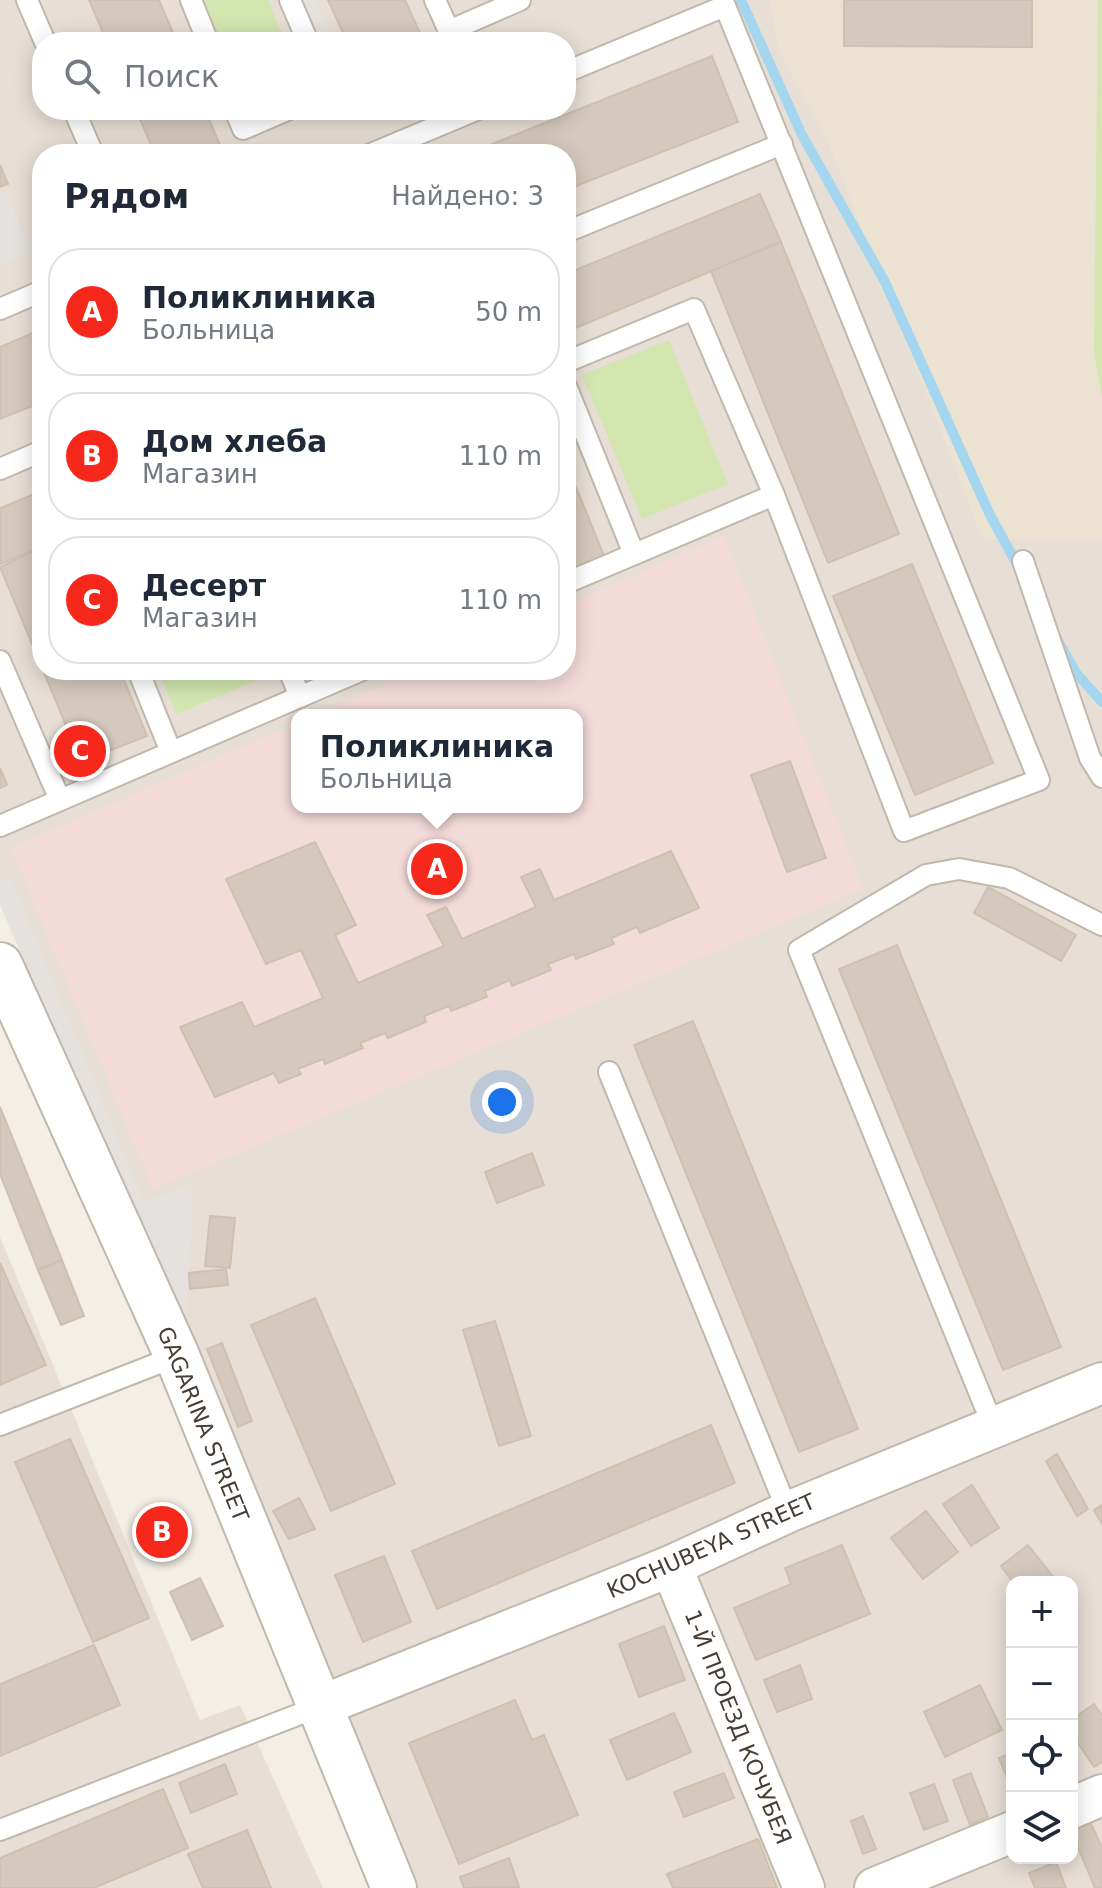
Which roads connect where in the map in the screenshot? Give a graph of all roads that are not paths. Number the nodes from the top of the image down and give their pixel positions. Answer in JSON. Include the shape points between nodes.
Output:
{"nodes":[{"id":1,"x":27,"y":0,"type":"edge"},
{"id":2,"x":191,"y":0,"type":"edge"},
{"id":3,"x":290,"y":0,"type":"edge"},
{"id":4,"x":435,"y":0,"type":"edge"},
{"id":5,"x":520,"y":0,"type":"edge"},
{"id":6,"x":41,"y":32,"type":"edge"},
{"id":7,"x":204,"y":32,"type":"edge"},
{"id":8,"x":304,"y":32,"type":"edge"},
{"id":9,"x":576,"y":68,"type":"edge"},
{"id":10,"x":78,"y":120,"type":"edge"},
{"id":11,"x":239,"y":120,"type":"edge"},
{"id":12,"x":264,"y":120,"type":"edge"},
{"id":13,"x":452,"y":120,"type":"edge"},
{"id":14,"x":89,"y":144,"type":"edge"},
{"id":15,"x":395,"y":144,"type":"edge"},
{"id":16,"x":782,"y":144,"type":"junction"},
{"id":17,"x":576,"y":228,"type":"edge"},
{"id":18,"x":32,"y":295,"type":"edge"},
{"id":19,"x":0,"y":309,"type":"edge"},
{"id":20,"x":576,"y":358,"type":"edge"},
{"id":21,"x":576,"y":411,"type":"edge"},
{"id":22,"x":32,"y":455,"type":"edge"},
{"id":23,"x":0,"y":469,"type":"edge"},
{"id":24,"x":774,"y":495,"type":"junction"},
{"id":25,"x":634,"y":554,"type":"junction"},
{"id":26,"x":1023,"y":561,"type":"dead end"},
{"id":27,"x":576,"y":579,"type":"edge"},
{"id":28,"x":0,"y":661,"type":"edge"},
{"id":29,"x":142,"y":680,"type":"edge"},
{"id":30,"x":293,"y":680,"type":"edge"},
{"id":31,"x":339,"y":680,"type":"edge"},
{"id":32,"x":300,"y":697,"type":"junction"},
{"id":33,"x":171,"y":752,"type":"junction"},
{"id":34,"x":1102,"y":777,"type":"edge"},
{"id":35,"x":60,"y":800,"type":"junction"},
{"id":36,"x":0,"y":826,"type":"edge"},
{"id":37,"x":1102,"y":925,"type":"edge"},
{"id":38,"x":0,"y":965,"type":"edge"},
{"id":39,"x":609,"y":1072,"type":"dead end"},
{"id":40,"x":177,"y":1356,"type":"junction"},
{"id":41,"x":1102,"y":1383,"type":"edge"},
{"id":42,"x":0,"y":1425,"type":"edge"},
{"id":43,"x":993,"y":1426,"type":"junction"},
{"id":44,"x":788,"y":1512,"type":"junction"},
{"id":45,"x":671,"y":1566,"type":"junction"},
{"id":46,"x":318,"y":1707,"type":"junction"},
{"id":47,"x":1102,"y":1795,"type":"edge"},
{"id":48,"x":1078,"y":1805,"type":"edge"},
{"id":49,"x":0,"y":1830,"type":"edge"},
{"id":50,"x":1006,"y":1834,"type":"edge"},
{"id":51,"x":394,"y":1888,"type":"edge"},
{"id":52,"x":804,"y":1888,"type":"edge"},
{"id":53,"x":875,"y":1888,"type":"edge"}],
"edges":[{"from":1,"to":6,"type":"lane"},
{"from":2,"to":7,"type":"lane"},
{"from":3,"to":8,"type":"lane"},
{"from":4,"to":5,"type":"lane","via":[[449,31]]},
{"from":9,"to":16,"type":"lane","via":[[725,6]]},
{"from":10,"to":14,"type":"lane"},
{"from":11,"to":12,"type":"lane","via":[[243,129]]},
{"from":13,"to":15,"type":"lane"},
{"from":16,"to":17,"type":"lane"},
{"from":16,"to":24,"type":"lane","via":[[1039,780],[904,831]]},
{"from":18,"to":19,"type":"lane"},
{"from":20,"to":24,"type":"lane","via":[[694,309]]},
{"from":21,"to":25,"type":"lane"},
{"from":22,"to":23,"type":"lane"},
{"from":24,"to":25,"type":"lane"},
{"from":25,"to":27,"type":"lane"},
{"from":26,"to":34,"type":"lane","via":[[1090,758]]},
{"from":28,"to":35,"type":"lane"},
{"from":29,"to":33,"type":"lane"},
{"from":30,"to":32,"type":"lane"},
{"from":31,"to":32,"type":"lane"},
{"from":32,"to":33,"type":"lane"},
{"from":33,"to":35,"type":"lane"},
{"from":35,"to":36,"type":"lane"},
{"from":37,"to":43,"type":"lane","via":[[1009,878],[959,869],[926,875],[799,950]]},
{"from":38,"to":40,"type":"street","name":"GAGARINA STREET"},
{"from":39,"to":44,"type":"lane"},
{"from":40,"to":42,"type":"lane"},
{"from":40,"to":46,"type":"street","name":"GAGARINA STREET"},
{"from":41,"to":43,"type":"street","name":"KOCHUBEYA STREET"},
{"from":43,"to":44,"type":"street","name":"KOCHUBEYA STREET"},
{"from":44,"to":45,"type":"street","name":"KOCHUBEYA STREET"},
{"from":45,"to":46,"type":"street","name":"KOCHUBEYA STREET"},
{"from":45,"to":52,"type":"street","name":"1-Й ПРОЕЗД КОЧУБЕЯ"},
{"from":46,"to":49,"type":"lane"},
{"from":46,"to":51,"type":"street","name":"GAGARINA STREET"},
{"from":47,"to":48,"type":"street"},
{"from":50,"to":53,"type":"street"}]}
